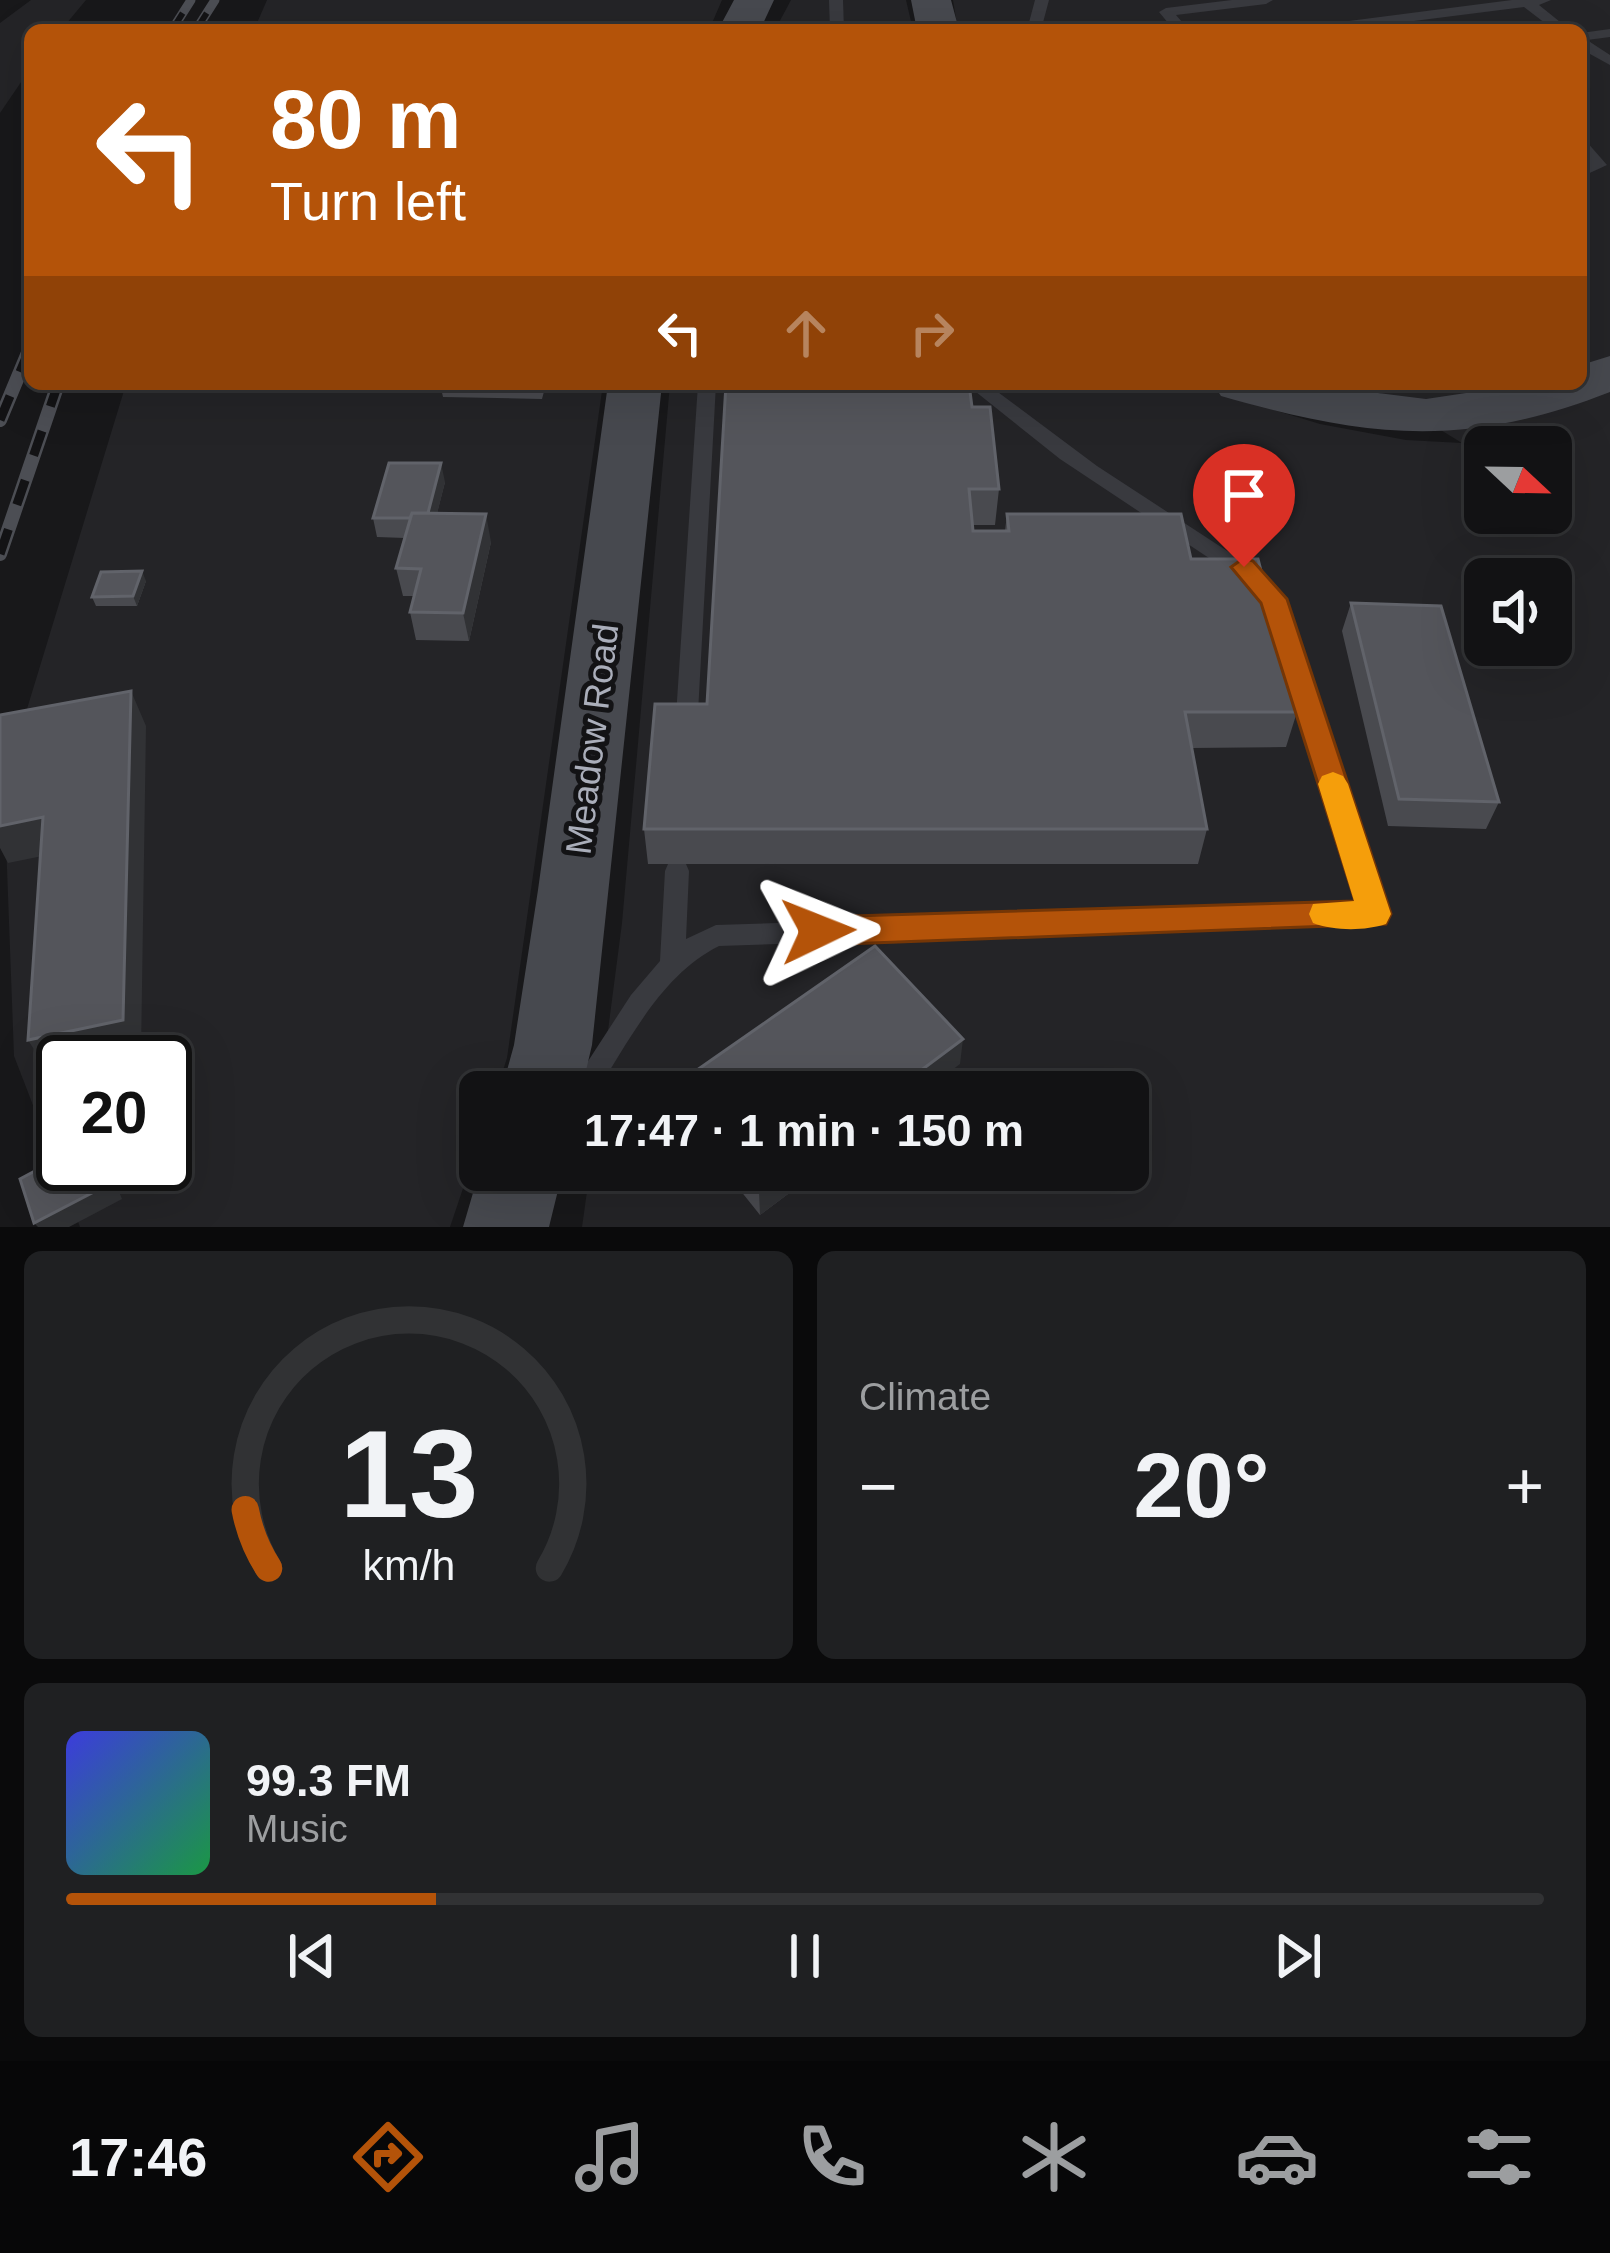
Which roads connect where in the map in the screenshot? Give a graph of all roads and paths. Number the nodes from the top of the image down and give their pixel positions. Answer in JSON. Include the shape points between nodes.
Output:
{"nodes":[{"id":1,"x":1266,"y":0,"type":"edge"},
{"id":2,"x":1544,"y":0,"type":"edge"},
{"id":3,"x":1525,"y":1,"type":"edge"},
{"id":4,"x":1177,"y":24,"type":"edge"},
{"id":5,"x":1354,"y":24,"type":"edge"},
{"id":6,"x":1555,"y":24,"type":"edge"},
{"id":7,"x":1587,"y":151,"type":"edge"},
{"id":8,"x":1587,"y":169,"type":"edge"},
{"id":9,"x":634,"y":390,"type":"edge"},
{"id":10,"x":707,"y":390,"type":"edge"},
{"id":11,"x":982,"y":390,"type":"edge"},
{"id":12,"x":1264,"y":390,"type":"edge"},
{"id":13,"x":1570,"y":390,"type":"edge"},
{"id":14,"x":686,"y":733,"type":"edge"},
{"id":15,"x":677,"y":871,"type":"dead end"},
{"id":16,"x":673,"y":961,"type":"junction"},
{"id":17,"x":545,"y":1071,"type":"edge"},
{"id":18,"x":595,"y":1071,"type":"edge"}],
"edges":[{"from":1,"to":4,"type":"lane","via":[[1166,12]]},
{"from":2,"to":3,"type":"lane"},
{"from":3,"to":5,"type":"lane"},
{"from":3,"to":6,"type":"lane"},
{"from":7,"to":8,"type":"lane","via":[[1599,164]]},
{"from":9,"to":17,"type":"main road","name":"Meadow Road"},
{"from":10,"to":14,"type":"lane"},
{"from":11,"to":16,"type":"lane","via":[[1041,438],[1244,567],[1274,599],[1375,914],[738,934],[698,943]]},
{"from":12,"to":13,"type":"main road","via":[[1413,419],[1484,414]]},
{"from":15,"to":16,"type":"lane"},
{"from":16,"to":18,"type":"lane"}]}
